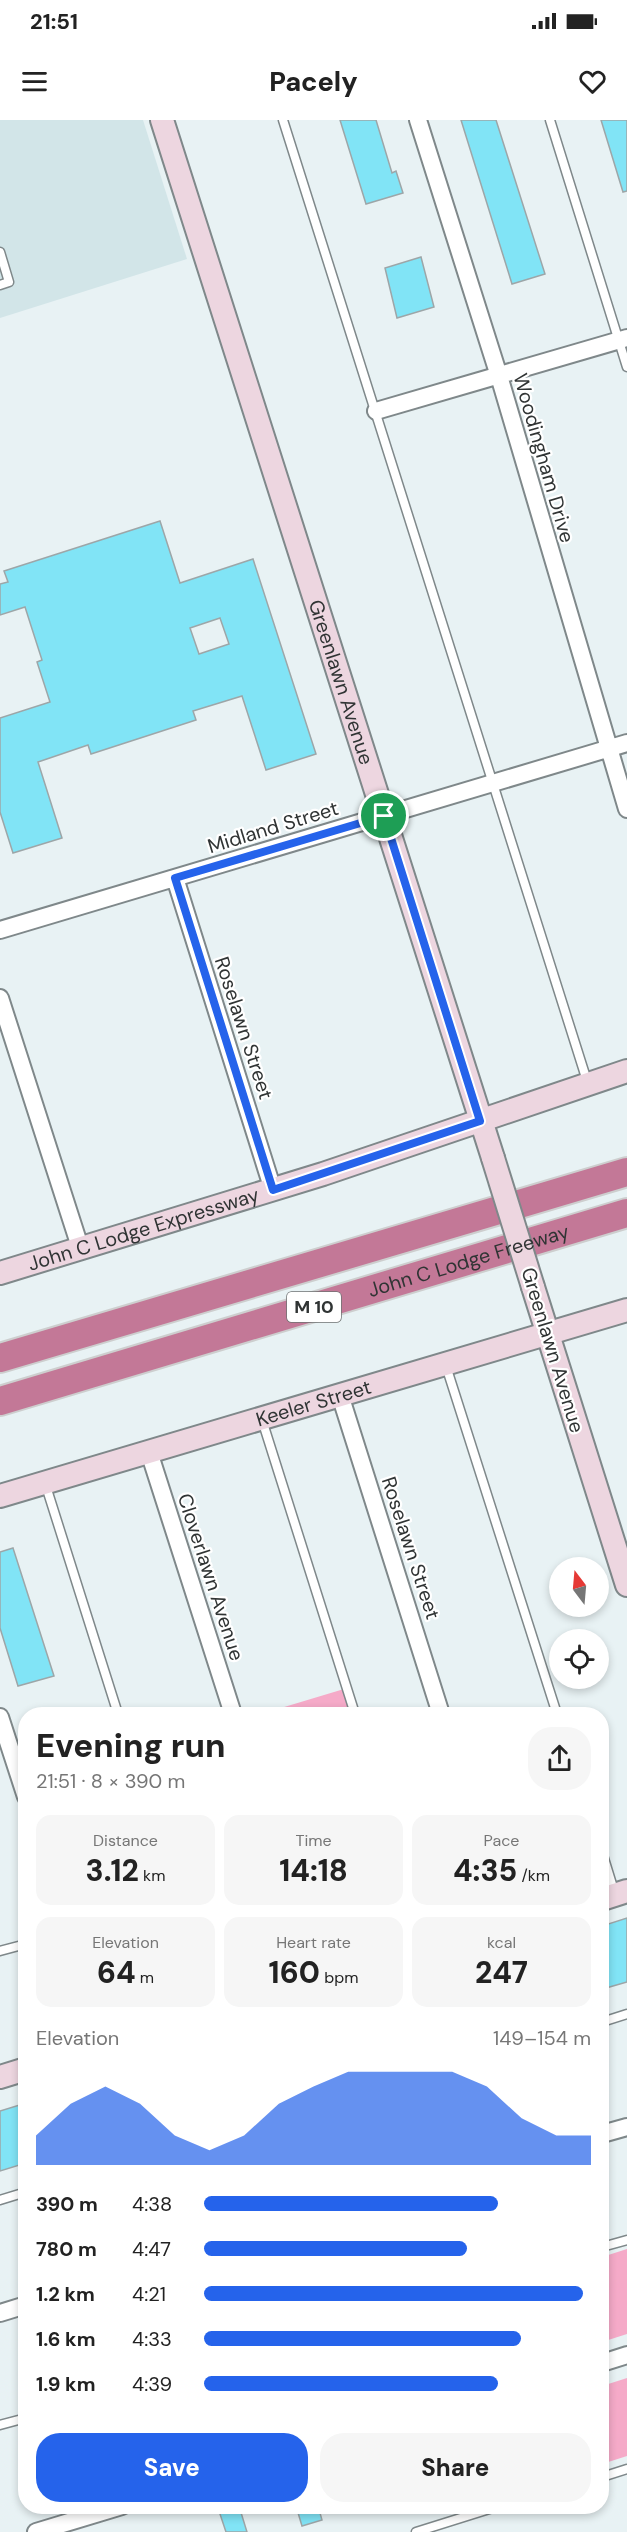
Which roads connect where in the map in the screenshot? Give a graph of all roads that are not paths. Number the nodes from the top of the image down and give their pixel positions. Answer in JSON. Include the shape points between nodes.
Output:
{"nodes":[{"id":1,"x":162,"y":120,"type":"edge"},
{"id":2,"x":283,"y":120,"type":"edge"},
{"id":3,"x":418,"y":120,"type":"edge"},
{"id":4,"x":550,"y":120,"type":"edge"},
{"id":5,"x":0,"y":252,"type":"edge"},
{"id":6,"x":0,"y":285,"type":"edge"},
{"id":7,"x":623,"y":339,"type":"edge"},
{"id":8,"x":627,"y":367,"type":"edge"},
{"id":9,"x":499,"y":376,"type":"junction"},
{"id":10,"x":376,"y":411,"type":"junction"},
{"id":11,"x":627,"y":743,"type":"edge"},
{"id":12,"x":608,"y":749,"type":"junction"},
{"id":13,"x":493,"y":783,"type":"junction"},
{"id":14,"x":627,"y":809,"type":"edge"},
{"id":15,"x":384,"y":816,"type":"junction"},
{"id":16,"x":175,"y":878,"type":"junction"},
{"id":17,"x":0,"y":930,"type":"edge"},
{"id":18,"x":0,"y":998,"type":"edge"},
{"id":19,"x":627,"y":1071,"type":"edge"},
{"id":20,"x":588,"y":1084,"type":"junction"},
{"id":21,"x":480,"y":1121,"type":"junction"},
{"id":22,"x":627,"y":1172,"type":"edge"},
{"id":23,"x":273,"y":1190,"type":"junction"},
{"id":24,"x":627,"y":1214,"type":"edge"},
{"id":25,"x":81,"y":1250,"type":"junction"},
{"id":26,"x":0,"y":1274,"type":"edge"},
{"id":27,"x":627,"y":1310,"type":"edge"},
{"id":28,"x":548,"y":1334,"type":"junction"},
{"id":29,"x":0,"y":1358,"type":"edge"},
{"id":30,"x":445,"y":1364,"type":"junction"},
{"id":31,"x":340,"y":1395,"type":"junction"},
{"id":32,"x":0,"y":1401,"type":"edge"},
{"id":33,"x":261,"y":1418,"type":"junction"},
{"id":34,"x":149,"y":1452,"type":"junction"},
{"id":35,"x":45,"y":1483,"type":"junction"},
{"id":36,"x":0,"y":1496,"type":"edge"},
{"id":37,"x":627,"y":1585,"type":"edge"},
{"id":38,"x":116,"y":1707,"type":"edge"},
{"id":39,"x":231,"y":1707,"type":"edge"},
{"id":40,"x":353,"y":1707,"type":"edge"},
{"id":41,"x":439,"y":1707,"type":"edge"},
{"id":42,"x":555,"y":1707,"type":"edge"},
{"id":43,"x":0,"y":1717,"type":"edge"},
{"id":44,"x":18,"y":1772,"type":"edge"},
{"id":45,"x":609,"y":1875,"type":"edge"},
{"id":46,"x":615,"y":1895,"type":"edge"},
{"id":47,"x":18,"y":1946,"type":"edge"},
{"id":48,"x":0,"y":1951,"type":"edge"},
{"id":49,"x":627,"y":2014,"type":"edge"},
{"id":50,"x":609,"y":2020,"type":"edge"},
{"id":51,"x":18,"y":2071,"type":"edge"},
{"id":52,"x":0,"y":2077,"type":"edge"},
{"id":53,"x":627,"y":2127,"type":"edge"},
{"id":54,"x":609,"y":2132,"type":"edge"},
{"id":55,"x":18,"y":2194,"type":"edge"},
{"id":56,"x":0,"y":2200,"type":"edge"},
{"id":57,"x":627,"y":2240,"type":"edge"},
{"id":58,"x":609,"y":2245,"type":"edge"},
{"id":59,"x":18,"y":2307,"type":"edge"},
{"id":60,"x":0,"y":2313,"type":"edge"},
{"id":61,"x":627,"y":2355,"type":"edge"},
{"id":62,"x":609,"y":2361,"type":"edge"},
{"id":63,"x":18,"y":2420,"type":"edge"},
{"id":64,"x":0,"y":2425,"type":"edge"},
{"id":65,"x":627,"y":2469,"type":"edge"},
{"id":66,"x":609,"y":2474,"type":"edge"},
{"id":67,"x":96,"y":2514,"type":"edge"},
{"id":68,"x":474,"y":2514,"type":"edge"},
{"id":69,"x":36,"y":2532,"type":"edge"},
{"id":70,"x":417,"y":2532,"type":"edge"}],
"edges":[{"from":1,"to":15,"type":"street","name":"Greenlawn Avenue"},
{"from":2,"to":10,"type":"lane"},
{"from":3,"to":9,"type":"street","name":"Woodingham Drive"},
{"from":4,"to":7,"type":"lane"},
{"from":5,"to":6,"type":"lane","via":[[9,282]]},
{"from":7,"to":8,"type":"lane"},
{"from":7,"to":9,"type":"street"},
{"from":9,"to":10,"type":"street"},
{"from":9,"to":12,"type":"street","name":"Woodingham Drive"},
{"from":10,"to":13,"type":"lane"},
{"from":11,"to":12,"type":"street","name":"Midland Street"},
{"from":12,"to":13,"type":"street","name":"Midland Street"},
{"from":12,"to":14,"type":"street","name":"Woodingham Drive"},
{"from":13,"to":15,"type":"street","name":"Midland Street"},
{"from":13,"to":20,"type":"lane"},
{"from":15,"to":16,"type":"street","name":"Midland Street"},
{"from":15,"to":21,"type":"street","name":"Greenlawn Avenue"},
{"from":16,"to":17,"type":"street","name":"Midland Street"},
{"from":16,"to":23,"type":"street","name":"Roselawn Street"},
{"from":18,"to":25,"type":"street"},
{"from":19,"to":20,"type":"street","name":"John C Lodge Expressway"},
{"from":20,"to":21,"type":"street","name":"John C Lodge Expressway"},
{"from":21,"to":23,"type":"street","name":"John C Lodge Expressway"},
{"from":21,"to":28,"type":"street","name":"Greenlawn Avenue","bridge":true},
{"from":22,"to":29,"type":"highway","name":"John C Lodge Freeway","number":"M 10"},
{"from":23,"to":25,"type":"street","name":"John C Lodge Expressway"},
{"from":24,"to":32,"type":"highway","name":"John C Lodge Freeway","number":"M 10"},
{"from":25,"to":26,"type":"street","name":"John C Lodge Expressway"},
{"from":27,"to":28,"type":"street","name":"Keeler Street"},
{"from":28,"to":30,"type":"street","name":"Keeler Street"},
{"from":28,"to":37,"type":"street","name":"Greenlawn Avenue"},
{"from":30,"to":31,"type":"street","name":"Keeler Street"},
{"from":30,"to":42,"type":"lane"},
{"from":31,"to":33,"type":"street","name":"Keeler Street"},
{"from":31,"to":41,"type":"street","name":"Roselawn Street"},
{"from":33,"to":34,"type":"street","name":"Keeler Street"},
{"from":33,"to":40,"type":"lane"},
{"from":34,"to":35,"type":"street","name":"Keeler Street"},
{"from":34,"to":39,"type":"street","name":"Cloverlawn Avenue"},
{"from":35,"to":36,"type":"street","name":"Keeler Street"},
{"from":35,"to":38,"type":"lane"},
{"from":43,"to":44,"type":"street"},
{"from":45,"to":46,"type":"lane"},
{"from":47,"to":48,"type":"lane"},
{"from":49,"to":50,"type":"lane"},
{"from":51,"to":52,"type":"street"},
{"from":53,"to":54,"type":"street"},
{"from":55,"to":56,"type":"lane"},
{"from":57,"to":58,"type":"lane"},
{"from":59,"to":60,"type":"street"},
{"from":61,"to":62,"type":"street"},
{"from":63,"to":64,"type":"lane"},
{"from":65,"to":66,"type":"lane"},
{"from":67,"to":69,"type":"street"},
{"from":68,"to":70,"type":"lane"}]}
